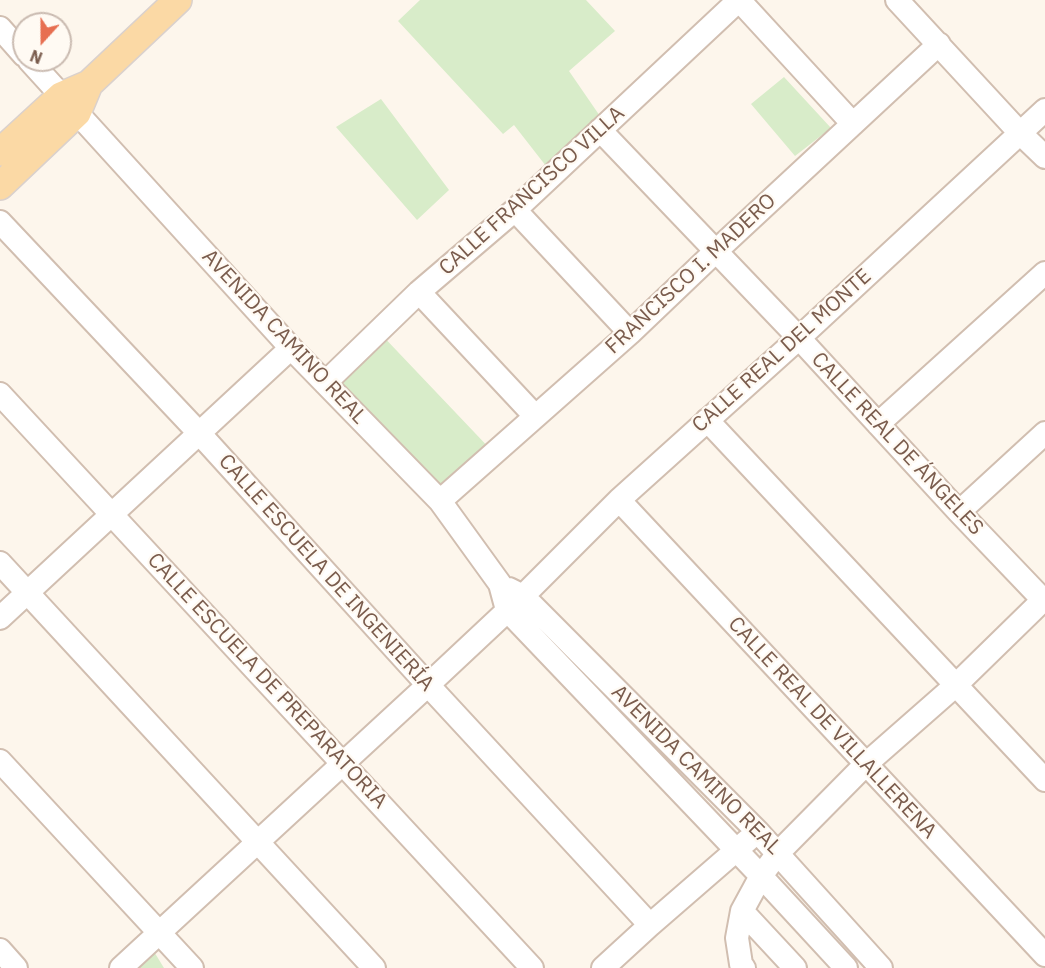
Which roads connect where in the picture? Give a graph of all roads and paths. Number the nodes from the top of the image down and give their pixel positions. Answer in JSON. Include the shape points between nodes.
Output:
{"nodes":[{"id":1,"x":178,"y":0,"type":"edge"},
{"id":2,"x":739,"y":0,"type":"edge"},
{"id":3,"x":897,"y":0,"type":"edge"},
{"id":4,"x":0,"y":28,"type":"edge"},
{"id":5,"x":12,"y":42,"type":"edge"},
{"id":6,"x":939,"y":44,"type":"junction"},
{"id":7,"x":40,"y":72,"type":"edge"},
{"id":8,"x":69,"y":104,"type":"junction"},
{"id":9,"x":1045,"y":110,"type":"edge"},
{"id":10,"x":853,"y":124,"type":"junction"},
{"id":11,"x":600,"y":130,"type":"junction"},
{"id":12,"x":1020,"y":133,"type":"junction"},
{"id":13,"x":0,"y":152,"type":"edge"},
{"id":14,"x":1045,"y":157,"type":"edge"},
{"id":15,"x":0,"y":186,"type":"edge"},
{"id":16,"x":515,"y":210,"type":"junction"},
{"id":17,"x":0,"y":222,"type":"edge"},
{"id":18,"x":716,"y":251,"type":"junction"},
{"id":19,"x":1045,"y":273,"type":"edge"},
{"id":20,"x":419,"y":292,"type":"junction"},
{"id":21,"x":630,"y":333,"type":"junction"},
{"id":22,"x":799,"y":338,"type":"junction"},
{"id":23,"x":291,"y":348,"type":"junction"},
{"id":24,"x":325,"y":383,"type":"junction"},
{"id":25,"x":0,"y":394,"type":"edge"},
{"id":26,"x":535,"y":416,"type":"junction"},
{"id":27,"x":707,"y":420,"type":"junction"},
{"id":28,"x":878,"y":424,"type":"junction"},
{"id":29,"x":1045,"y":433,"type":"edge"},
{"id":30,"x":200,"y":434,"type":"junction"},
{"id":31,"x":619,"y":500,"type":"junction"},
{"id":32,"x":440,"y":501,"type":"junction"},
{"id":33,"x":959,"y":512,"type":"junction"},
{"id":34,"x":112,"y":514,"type":"junction"},
{"id":35,"x":0,"y":563,"type":"edge"},
{"id":36,"x":27,"y":593,"type":"junction"},
{"id":37,"x":1044,"y":600,"type":"edge"},
{"id":38,"x":515,"y":603,"type":"junction"},
{"id":39,"x":0,"y":618,"type":"edge"},
{"id":40,"x":428,"y":685,"type":"junction"},
{"id":41,"x":956,"y":685,"type":"junction"},
{"id":42,"x":0,"y":761,"type":"edge"},
{"id":43,"x":343,"y":763,"type":"junction"},
{"id":44,"x":866,"y":764,"type":"junction"},
{"id":45,"x":1045,"y":780,"type":"edge"},
{"id":46,"x":758,"y":832,"type":"junction"},
{"id":47,"x":258,"y":842,"type":"junction"},
{"id":48,"x":736,"y":850,"type":"junction"},
{"id":49,"x":778,"y":853,"type":"junction"},
{"id":50,"x":761,"y":876,"type":"junction"},
{"id":51,"x":742,"y":911,"type":"junction"},
{"id":52,"x":650,"y":924,"type":"junction"},
{"id":53,"x":159,"y":933,"type":"junction"},
{"id":54,"x":0,"y":950,"type":"edge"},
{"id":55,"x":1045,"y":956,"type":"edge"},
{"id":56,"x":16,"y":968,"type":"edge"},
{"id":57,"x":121,"y":968,"type":"edge"},
{"id":58,"x":192,"y":968,"type":"edge"},
{"id":59,"x":374,"y":968,"type":"edge"},
{"id":60,"x":532,"y":968,"type":"edge"},
{"id":61,"x":603,"y":968,"type":"edge"},
{"id":62,"x":744,"y":968,"type":"edge"},
{"id":63,"x":795,"y":968,"type":"edge"},
{"id":64,"x":846,"y":968,"type":"edge"},
{"id":65,"x":881,"y":968,"type":"edge"}],
"edges":[{"from":1,"to":8,"type":"main road"},
{"from":2,"to":10,"type":"street"},
{"from":2,"to":11,"type":"street","name":"CALLE FRANCISCO VILLA"},
{"from":3,"to":6,"type":"street"},
{"from":4,"to":5,"type":"street"},
{"from":6,"to":10,"type":"street","name":"FRANCISCO I. MADERO"},
{"from":6,"to":12,"type":"street"},
{"from":7,"to":8,"type":"street","name":"AVENIDA CAMINO REAL"},
{"from":8,"to":13,"type":"main road"},
{"from":8,"to":15,"type":"main road"},
{"from":8,"to":23,"type":"street","name":"AVENIDA CAMINO REAL"},
{"from":9,"to":12,"type":"street","name":"CALLE REAL DEL MONTE"},
{"from":10,"to":18,"type":"street","name":"FRANCISCO I. MADERO"},
{"from":11,"to":16,"type":"street","name":"CALLE FRANCISCO VILLA"},
{"from":11,"to":18,"type":"street","name":"CALLE REAL DE ÁNGELES"},
{"from":12,"to":14,"type":"street"},
{"from":12,"to":22,"type":"street","name":"CALLE REAL DEL MONTE"},
{"from":16,"to":20,"type":"street","name":"CALLE FRANCISCO VILLA"},
{"from":16,"to":21,"type":"street"},
{"from":17,"to":30,"type":"street","name":"CALLE ESCUELA DE INGENIERÍA"},
{"from":18,"to":21,"type":"street","name":"FRANCISCO I. MADERO"},
{"from":18,"to":22,"type":"street","name":"CALLE REAL DE ÁNGELES"},
{"from":19,"to":28,"type":"street"},
{"from":20,"to":24,"type":"street","name":"CALLE FRANCISCO VILLA"},
{"from":20,"to":26,"type":"street"},
{"from":21,"to":26,"type":"street","name":"FRANCISCO I. MADERO"},
{"from":22,"to":27,"type":"street","name":"CALLE REAL DEL MONTE"},
{"from":22,"to":28,"type":"street","name":"CALLE REAL DE ÁNGELES"},
{"from":23,"to":24,"type":"street","name":"AVENIDA CAMINO REAL"},
{"from":23,"to":30,"type":"street"},
{"from":24,"to":32,"type":"street","name":"AVENIDA CAMINO REAL"},
{"from":25,"to":34,"type":"street","name":"CALLE ESCUELA DE PREPARATORIA"},
{"from":26,"to":32,"type":"street","name":"FRANCISCO I. MADERO"},
{"from":27,"to":31,"type":"street","name":"CALLE REAL DEL MONTE"},
{"from":27,"to":41,"type":"street"},
{"from":28,"to":33,"type":"street","name":"CALLE REAL DE ÁNGELES"},
{"from":29,"to":33,"type":"street"},
{"from":30,"to":34,"type":"street"},
{"from":30,"to":40,"type":"street","name":"CALLE ESCUELA DE INGENIERÍA"},
{"from":31,"to":38,"type":"street","name":"CALLE REAL DEL MONTE"},
{"from":31,"to":44,"type":"street","name":"CALLE REAL DE VILLALLERENA"},
{"from":32,"to":38,"type":"street","name":"AVENIDA CAMINO REAL"},
{"from":33,"to":37,"type":"street","name":"CALLE REAL DE ÁNGELES"},
{"from":34,"to":36,"type":"street"},
{"from":34,"to":43,"type":"street","name":"CALLE ESCUELA DE PREPARATORIA"},
{"from":35,"to":36,"type":"street"},
{"from":36,"to":39,"type":"street"},
{"from":36,"to":47,"type":"street"},
{"from":37,"to":41,"type":"street"},
{"from":38,"to":40,"type":"street","name":"CALLE REAL DEL MONTE"},
{"from":38,"to":46,"type":"street","name":"AVENIDA CAMINO REAL"},
{"from":38,"to":48,"type":"street","name":"AVENIDA CAMINO REAL"},
{"from":40,"to":43,"type":"street","name":"CALLE REAL DEL MONTE"},
{"from":40,"to":52,"type":"street","name":"CALLE ESCUELA DE INGENIERÍA"},
{"from":41,"to":44,"type":"street"},
{"from":41,"to":45,"type":"street"},
{"from":42,"to":53,"type":"street"},
{"from":43,"to":47,"type":"street","name":"CALLE REAL DEL MONTE"},
{"from":43,"to":60,"type":"street","name":"CALLE ESCUELA DE PREPARATORIA"},
{"from":44,"to":49,"type":"street"},
{"from":44,"to":55,"type":"street","name":"CALLE REAL DE VILLALLERENA"},
{"from":46,"to":48,"type":"street"},
{"from":46,"to":49,"type":"street","name":"AVENIDA CAMINO REAL"},
{"from":47,"to":53,"type":"street","name":"CALLE REAL DEL MONTE"},
{"from":47,"to":59,"type":"street"},
{"from":48,"to":50,"type":"street","name":"AVENIDA CAMINO REAL"},
{"from":48,"to":52,"type":"street"},
{"from":49,"to":50,"type":"street"},
{"from":49,"to":65,"type":"street","name":"AVENIDA CAMINO REAL"},
{"from":50,"to":51,"type":"street"},
{"from":50,"to":64,"type":"street","name":"AVENIDA CAMINO REAL"},
{"from":51,"to":62,"type":"street","via":[[737,938]]},
{"from":51,"to":63,"type":"street"},
{"from":52,"to":61,"type":"street"},
{"from":53,"to":57,"type":"street","name":"CALLE REAL DEL MONTE"},
{"from":53,"to":58,"type":"street"},
{"from":54,"to":56,"type":"street"}]}
